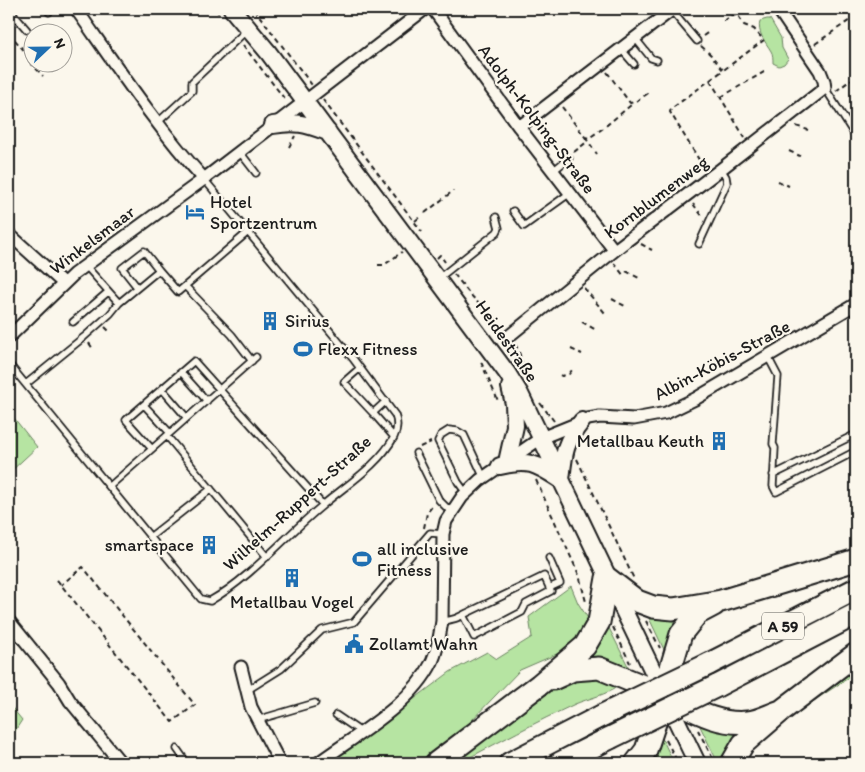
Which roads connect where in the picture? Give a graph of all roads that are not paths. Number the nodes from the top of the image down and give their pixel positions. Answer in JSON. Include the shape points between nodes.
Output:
{"nodes":[{"id":1,"x":9,"y":9,"type":"edge"},
{"id":2,"x":76,"y":9,"type":"edge"},
{"id":3,"x":232,"y":9,"type":"edge"},
{"id":4,"x":425,"y":9,"type":"edge"},
{"id":5,"x":433,"y":9,"type":"edge"},
{"id":6,"x":778,"y":9,"type":"edge"},
{"id":7,"x":672,"y":10,"type":"edge"},
{"id":8,"x":22,"y":24,"type":"edge"},
{"id":9,"x":248,"y":29,"type":"junction"},
{"id":10,"x":635,"y":38,"type":"junction"},
{"id":11,"x":697,"y":41,"type":"road end"},
{"id":12,"x":621,"y":49,"type":"junction"},
{"id":13,"x":657,"y":60,"type":"dead end"},
{"id":14,"x":634,"y":64,"type":"dead end"},
{"id":15,"x":828,"y":91,"type":"junction"},
{"id":16,"x":311,"y":96,"type":"junction"},
{"id":17,"x":157,"y":123,"type":"junction"},
{"id":18,"x":273,"y":125,"type":"junction"},
{"id":19,"x":520,"y":127,"type":"junction"},
{"id":20,"x":328,"y":132,"type":"junction"},
{"id":21,"x":856,"y":137,"type":"edge"},
{"id":22,"x":239,"y":152,"type":"junction"},
{"id":23,"x":569,"y":158,"type":"road end"},
{"id":24,"x":721,"y":169,"type":"junction"},
{"id":25,"x":553,"y":171,"type":"junction"},
{"id":26,"x":256,"y":173,"type":"dead end"},
{"id":27,"x":204,"y":179,"type":"junction"},
{"id":28,"x":570,"y":193,"type":"junction"},
{"id":29,"x":513,"y":211,"type":"dead end"},
{"id":30,"x":496,"y":217,"type":"dead end"},
{"id":31,"x":248,"y":232,"type":"junction"},
{"id":32,"x":9,"y":234,"type":"edge"},
{"id":33,"x":699,"y":244,"type":"dead end"},
{"id":34,"x":611,"y":253,"type":"junction"},
{"id":35,"x":85,"y":265,"type":"junction"},
{"id":36,"x":159,"y":270,"type":"junction"},
{"id":37,"x":444,"y":274,"type":"junction"},
{"id":38,"x":63,"y":283,"type":"junction"},
{"id":39,"x":186,"y":286,"type":"junction"},
{"id":40,"x":138,"y":287,"type":"junction"},
{"id":41,"x":108,"y":292,"type":"junction"},
{"id":42,"x":119,"y":303,"type":"junction"},
{"id":43,"x":856,"y":304,"type":"edge"},
{"id":44,"x":312,"y":310,"type":"junction"},
{"id":45,"x":306,"y":314,"type":"dead end"},
{"id":46,"x":73,"y":322,"type":"dead end"},
{"id":47,"x":9,"y":336,"type":"edge"},
{"id":48,"x":509,"y":336,"type":"road end"},
{"id":49,"x":768,"y":357,"type":"junction"},
{"id":50,"x":9,"y":364,"type":"edge"},
{"id":51,"x":360,"y":368,"type":"junction"},
{"id":52,"x":181,"y":372,"type":"junction"},
{"id":53,"x":507,"y":373,"type":"junction"},
{"id":54,"x":26,"y":384,"type":"junction"},
{"id":55,"x":162,"y":389,"type":"junction"},
{"id":56,"x":220,"y":389,"type":"junction"},
{"id":57,"x":207,"y":401,"type":"junction"},
{"id":58,"x":386,"y":401,"type":"junction"},
{"id":59,"x":144,"y":405,"type":"junction"},
{"id":60,"x":373,"y":413,"type":"junction"},
{"id":61,"x":187,"y":418,"type":"junction"},
{"id":62,"x":582,"y":421,"type":"joint"},
{"id":63,"x":168,"y":434,"type":"junction"},
{"id":64,"x":856,"y":434,"type":"edge"},
{"id":65,"x":394,"y":436,"type":"junction"},
{"id":66,"x":562,"y":437,"type":"junction"},
{"id":67,"x":541,"y":438,"type":"junction"},
{"id":68,"x":152,"y":449,"type":"junction"},
{"id":69,"x":856,"y":451,"type":"edge"},
{"id":70,"x":416,"y":453,"type":"road end"},
{"id":71,"x":503,"y":464,"type":"junction"},
{"id":72,"x":773,"y":476,"type":"junction"},
{"id":73,"x":484,"y":478,"type":"junction"},
{"id":74,"x":561,"y":480,"type":"junction"},
{"id":75,"x":110,"y":486,"type":"junction"},
{"id":76,"x":211,"y":489,"type":"junction"},
{"id":77,"x":466,"y":493,"type":"junction"},
{"id":78,"x":323,"y":505,"type":"junction"},
{"id":79,"x":451,"y":512,"type":"junction"},
{"id":80,"x":442,"y":534,"type":"junction"},
{"id":81,"x":150,"y":537,"type":"junction"},
{"id":82,"x":267,"y":557,"type":"junction"},
{"id":83,"x":549,"y":558,"type":"dead end"},
{"id":84,"x":856,"y":560,"type":"edge"},
{"id":85,"x":607,"y":578,"type":"junction"},
{"id":86,"x":549,"y":588,"type":"junction"},
{"id":87,"x":856,"y":589,"type":"edge"},
{"id":88,"x":721,"y":601,"type":"junction"},
{"id":89,"x":856,"y":614,"type":"edge"},
{"id":90,"x":463,"y":615,"type":"junction"},
{"id":91,"x":9,"y":621,"type":"edge"},
{"id":92,"x":442,"y":621,"type":"junction"},
{"id":93,"x":856,"y":654,"type":"edge"},
{"id":94,"x":241,"y":667,"type":"dead end"},
{"id":95,"x":539,"y":685,"type":"junction"},
{"id":96,"x":246,"y":691,"type":"junction"},
{"id":97,"x":663,"y":695,"type":"junction"},
{"id":98,"x":315,"y":702,"type":"dead end"},
{"id":99,"x":781,"y":711,"type":"junction"},
{"id":100,"x":336,"y":715,"type":"dead end"},
{"id":101,"x":257,"y":720,"type":"junction"},
{"id":102,"x":360,"y":732,"type":"junction"},
{"id":103,"x":177,"y":749,"type":"dead end"},
{"id":104,"x":121,"y":763,"type":"edge"},
{"id":105,"x":187,"y":763,"type":"edge"},
{"id":106,"x":279,"y":763,"type":"edge"},
{"id":107,"x":318,"y":763,"type":"edge"},
{"id":108,"x":436,"y":763,"type":"edge"},
{"id":109,"x":510,"y":763,"type":"edge"},
{"id":110,"x":560,"y":763,"type":"edge"},
{"id":111,"x":636,"y":763,"type":"edge"},
{"id":112,"x":697,"y":763,"type":"edge"},
{"id":113,"x":732,"y":763,"type":"edge"}],
"edges":[{"from":1,"to":8,"type":"lane"},
{"from":2,"to":17,"type":"street","name":"Wilhelm-Ruppert-Straße"},
{"from":3,"to":9,"type":"main road","name":"Heidestraße"},
{"from":4,"to":16,"type":"street"},
{"from":5,"to":19,"type":"street","name":"Adolph-Kolping-Straße"},
{"from":6,"to":15,"type":"street","via":[[822,76]]},
{"from":7,"to":10,"type":"street"},
{"from":7,"to":11,"type":"lane"},
{"from":9,"to":16,"type":"main road","name":"Heidestraße"},
{"from":9,"to":17,"type":"lane","via":[[192,82],[192,91]]},
{"from":10,"to":12,"type":"street"},
{"from":10,"to":13,"type":"lane","via":[[651,58]]},
{"from":12,"to":14,"type":"lane"},
{"from":12,"to":19,"type":"street"},
{"from":15,"to":21,"type":"lane"},
{"from":15,"to":24,"type":"street","name":"Kornblumenweg"},
{"from":16,"to":18,"type":"street"},
{"from":16,"to":20,"type":"main road","name":"Heidestraße"},
{"from":17,"to":27,"type":"street","name":"Wilhelm-Ruppert-Straße"},
{"from":18,"to":20,"type":"main road","via":[[301,123]]},
{"from":18,"to":22,"type":"street"},
{"from":19,"to":25,"type":"street","name":"Adolph-Kolping-Straße"},
{"from":20,"to":37,"type":"main road","name":"Heidestraße"},
{"from":22,"to":26,"type":"lane"},
{"from":22,"to":27,"type":"street"},
{"from":23,"to":25,"type":"lane"},
{"from":24,"to":33,"type":"lane","via":[[727,183]]},
{"from":24,"to":34,"type":"street","name":"Kornblumenweg"},
{"from":25,"to":28,"type":"street","name":"Adolph-Kolping-Straße"},
{"from":27,"to":31,"type":"lane","name":"Wilhelm-Ruppert-Straße"},
{"from":27,"to":35,"type":"street","name":"Winkelsmaar"},
{"from":28,"to":29,"type":"lane","via":[[524,226]]},
{"from":28,"to":34,"type":"street","name":"Adolph-Kolping-Straße"},
{"from":30,"to":37,"type":"lane","via":[[497,232]]},
{"from":31,"to":39,"type":"lane"},
{"from":31,"to":44,"type":"lane","name":"Wilhelm-Ruppert-Straße"},
{"from":32,"to":38,"type":"street"},
{"from":34,"to":48,"type":"street","name":"Kornblumenweg"},
{"from":35,"to":38,"type":"street","name":"Winkelsmaar"},
{"from":35,"to":41,"type":"lane"},
{"from":36,"to":39,"type":"lane","via":[[178,292]]},
{"from":36,"to":40,"type":"lane"},
{"from":36,"to":40,"type":"lane","via":[[144,251],[122,268]]},
{"from":37,"to":53,"type":"main road","name":"Heidestraße"},
{"from":38,"to":47,"type":"street","name":"Winkelsmaar"},
{"from":39,"to":56,"type":"lane","via":[[254,359]]},
{"from":40,"to":42,"type":"lane"},
{"from":41,"to":42,"type":"lane"},
{"from":41,"to":46,"type":"lane"},
{"from":42,"to":54,"type":"lane"},
{"from":43,"to":49,"type":"street","name":"Albin-Köbis-Straße"},
{"from":44,"to":45,"type":"lane"},
{"from":44,"to":51,"type":"lane","name":"Wilhelm-Ruppert-Straße"},
{"from":49,"to":62,"type":"street","name":"Albin-Köbis-Straße","via":[[666,413],[634,419],[600,417]]},
{"from":49,"to":72,"type":"lane","via":[[778,376]]},
{"from":50,"to":54,"type":"lane","name":"Wilhelm-Ruppert-Straße"},
{"from":51,"to":58,"type":"lane","name":"Wilhelm-Ruppert-Straße"},
{"from":51,"to":60,"type":"lane","via":[[344,382]]},
{"from":52,"to":55,"type":"lane"},
{"from":52,"to":56,"type":"lane","via":[[194,360]]},
{"from":52,"to":57,"type":"lane"},
{"from":53,"to":67,"type":"main road","name":"Heidestraße"},
{"from":53,"to":71,"type":"main road","via":[[516,426]]},
{"from":54,"to":75,"type":"lane","name":"Wilhelm-Ruppert-Straße"},
{"from":55,"to":59,"type":"lane"},
{"from":55,"to":61,"type":"lane"},
{"from":56,"to":57,"type":"lane"},
{"from":56,"to":78,"type":"lane"},
{"from":57,"to":61,"type":"lane"},
{"from":58,"to":60,"type":"lane"},
{"from":58,"to":65,"type":"lane","name":"Wilhelm-Ruppert-Straße","via":[[398,423]]},
{"from":59,"to":63,"type":"lane"},
{"from":59,"to":68,"type":"lane","via":[[126,420]]},
{"from":60,"to":65,"type":"lane"},
{"from":61,"to":63,"type":"lane"},
{"from":62,"to":66,"type":"main road","via":[[571,434]]},
{"from":63,"to":68,"type":"lane"},
{"from":63,"to":76,"type":"lane"},
{"from":64,"to":72,"type":"lane"},
{"from":65,"to":78,"type":"lane","name":"Wilhelm-Ruppert-Straße","via":[[362,473]]},
{"from":66,"to":67,"type":"street"},
{"from":66,"to":74,"type":"main road"},
{"from":67,"to":71,"type":"street"},
{"from":67,"to":74,"type":"main road","name":"Heidestraße"},
{"from":68,"to":75,"type":"lane"},
{"from":69,"to":72,"type":"lane","via":[[776,492]]},
{"from":70,"to":79,"type":"lane","via":[[439,500]]},
{"from":71,"to":73,"type":"street"},
{"from":71,"to":74,"type":"main road","via":[[531,463]]},
{"from":73,"to":77,"type":"street"},
{"from":73,"to":77,"type":"lane","via":[[464,435],[449,430],[441,435],[438,441]]},
{"from":74,"to":85,"type":"main road","name":"Heidestraße"},
{"from":75,"to":81,"type":"lane","name":"Wilhelm-Ruppert-Straße"},
{"from":76,"to":81,"type":"lane"},
{"from":76,"to":82,"type":"lane"},
{"from":77,"to":79,"type":"street"},
{"from":78,"to":82,"type":"lane","name":"Wilhelm-Ruppert-Straße"},
{"from":79,"to":80,"type":"street"},
{"from":80,"to":92,"type":"street"},
{"from":80,"to":96,"type":"lane","via":[[430,534],[354,622],[322,630],[281,669]]},
{"from":81,"to":82,"type":"lane","name":"Wilhelm-Ruppert-Straße","via":[[193,591],[201,599],[210,601]]},
{"from":83,"to":86,"type":"lane","via":[[560,583]]},
{"from":84,"to":88,"type":"highway"},
{"from":85,"to":88,"type":"highway","via":[[637,601],[654,607],[673,609]]},
{"from":85,"to":95,"type":"highway","via":[[599,622],[585,646]]},
{"from":85,"to":97,"type":"main road","name":"Heidestraße"},
{"from":86,"to":90,"type":"lane","via":[[544,576]]},
{"from":86,"to":90,"type":"lane","via":[[551,591],[526,604],[522,612],[474,637]]},
{"from":87,"to":109,"type":"highway","number":"A 59","bridge":true},
{"from":88,"to":97,"type":"highway","via":[[697,614],[681,634]]},
{"from":89,"to":110,"type":"highway","number":"A 59","bridge":true},
{"from":90,"to":92,"type":"lane"},
{"from":91,"to":104,"type":"street"},
{"from":92,"to":102,"type":"street","via":[[432,661],[416,686],[389,712]]},
{"from":93,"to":99,"type":"highway"},
{"from":94,"to":96,"type":"street"},
{"from":95,"to":97,"type":"highway","via":[[573,670],[599,668]]},
{"from":95,"to":108,"type":"highway"},
{"from":96,"to":101,"type":"street"},
{"from":97,"to":99,"type":"highway","via":[[724,722],[749,722]]},
{"from":97,"to":111,"type":"highway","via":[[661,730]]},
{"from":97,"to":112,"type":"main road","name":"Heidestraße"},
{"from":98,"to":101,"type":"lane"},
{"from":99,"to":113,"type":"highway","via":[[743,744]]},
{"from":100,"to":102,"type":"lane"},
{"from":101,"to":106,"type":"street"},
{"from":102,"to":107,"type":"street"},
{"from":103,"to":105,"type":"lane"}]}
